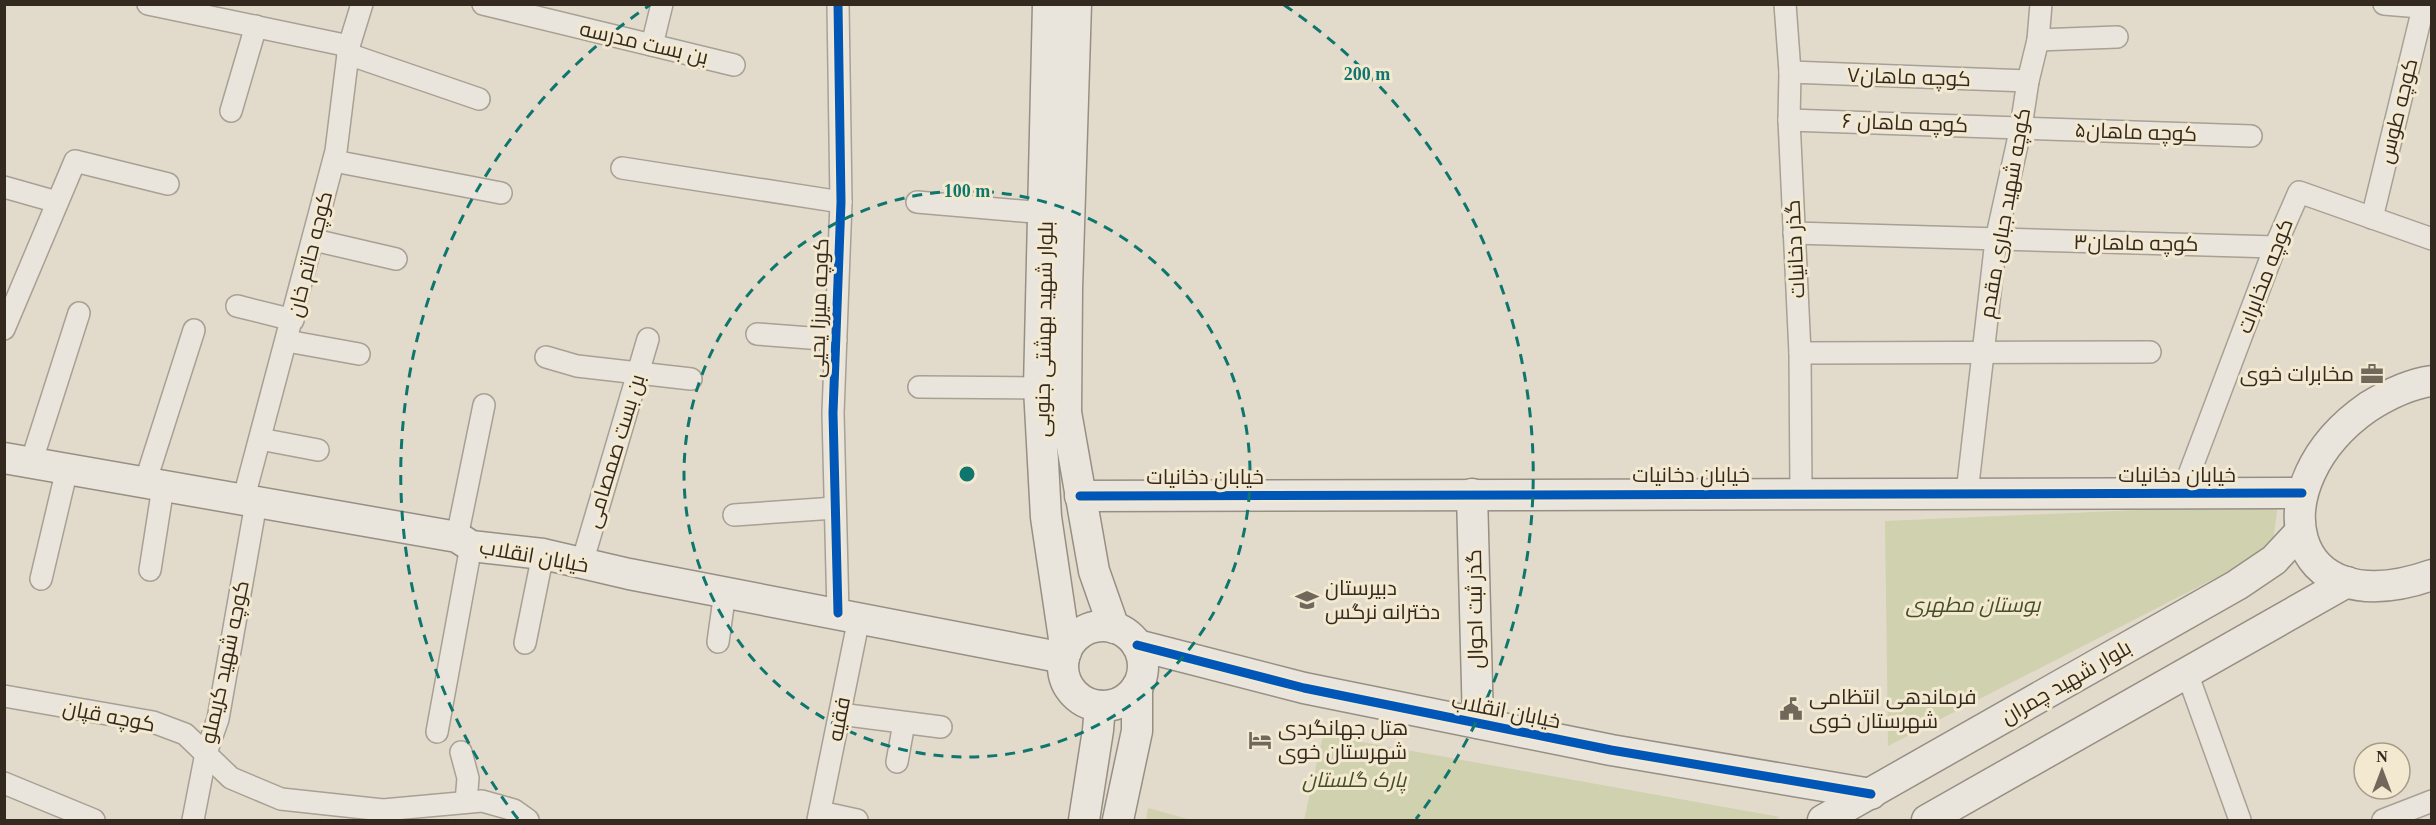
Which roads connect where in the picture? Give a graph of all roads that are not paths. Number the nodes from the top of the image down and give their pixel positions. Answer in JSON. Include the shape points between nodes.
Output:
{"nodes":[{"id":1,"x":148,"y":4,"type":"edge"},
{"id":2,"x":362,"y":4,"type":"edge"},
{"id":3,"x":483,"y":4,"type":"edge"},
{"id":4,"x":662,"y":4,"type":"edge"},
{"id":5,"x":838,"y":4,"type":"edge"},
{"id":6,"x":1048,"y":4,"type":"edge"},
{"id":7,"x":1076,"y":4,"type":"edge"},
{"id":8,"x":1785,"y":4,"type":"edge"},
{"id":9,"x":2041,"y":4,"type":"edge"},
{"id":10,"x":2384,"y":4,"type":"edge"},
{"id":11,"x":2426,"y":7,"type":"edge"},
{"id":12,"x":256,"y":26,"type":"junction"},
{"id":13,"x":2117,"y":37,"type":"dead end"},
{"id":14,"x":2038,"y":40,"type":"junction"},
{"id":15,"x":652,"y":45,"type":"junction"},
{"id":16,"x":348,"y":50,"type":"junction"},
{"id":17,"x":734,"y":65,"type":"dead end"},
{"id":18,"x":1790,"y":72,"type":"junction"},
{"id":19,"x":2028,"y":81,"type":"junction"},
{"id":20,"x":479,"y":99,"type":"dead end"},
{"id":21,"x":231,"y":111,"type":"dead end"},
{"id":22,"x":1789,"y":120,"type":"junction"},
{"id":23,"x":2021,"y":127,"type":"junction"},
{"id":24,"x":2251,"y":136,"type":"dead end"},
{"id":25,"x":334,"y":161,"type":"junction"},
{"id":26,"x":622,"y":168,"type":"dead end"},
{"id":27,"x":168,"y":184,"type":"dead end"},
{"id":28,"x":4,"y":187,"type":"edge"},
{"id":29,"x":501,"y":193,"type":"dead end"},
{"id":30,"x":57,"y":202,"type":"junction"},
{"id":31,"x":841,"y":202,"type":"junction"},
{"id":32,"x":917,"y":202,"type":"dead end"},
{"id":33,"x":1045,"y":213,"type":"junction"},
{"id":34,"x":2372,"y":218,"type":"junction"},
{"id":35,"x":1794,"y":233,"type":"junction"},
{"id":36,"x":2432,"y":239,"type":"edge"},
{"id":37,"x":314,"y":240,"type":"junction"},
{"id":38,"x":1996,"y":240,"type":"junction"},
{"id":39,"x":2275,"y":247,"type":"junction"},
{"id":40,"x":396,"y":259,"type":"dead end"},
{"id":41,"x":237,"y":306,"type":"dead end"},
{"id":42,"x":80,"y":313,"type":"dead end"},
{"id":43,"x":293,"y":320,"type":"junction"},
{"id":44,"x":4,"y":329,"type":"edge"},
{"id":45,"x":194,"y":330,"type":"dead end"},
{"id":46,"x":758,"y":334,"type":"dead end"},
{"id":47,"x":648,"y":339,"type":"dead end"},
{"id":48,"x":836,"y":340,"type":"junction"},
{"id":49,"x":287,"y":341,"type":"junction"},
{"id":50,"x":2150,"y":352,"type":"dead end"},
{"id":51,"x":1800,"y":353,"type":"junction"},
{"id":52,"x":1983,"y":353,"type":"junction"},
{"id":53,"x":359,"y":354,"type":"dead end"},
{"id":54,"x":546,"y":357,"type":"dead end"},
{"id":55,"x":638,"y":374,"type":"junction"},
{"id":56,"x":691,"y":379,"type":"dead end"},
{"id":57,"x":2432,"y":381,"type":"edge"},
{"id":58,"x":919,"y":387,"type":"dead end"},
{"id":59,"x":1039,"y":388,"type":"junction"},
{"id":60,"x":484,"y":405,"type":"dead end"},
{"id":61,"x":260,"y":439,"type":"junction"},
{"id":62,"x":318,"y":450,"type":"dead end"},
{"id":63,"x":18,"y":460,"type":"edge"},
{"id":64,"x":67,"y":469,"type":"junction"},
{"id":65,"x":154,"y":485,"type":"junction"},
{"id":66,"x":1801,"y":493,"type":"junction"},
{"id":67,"x":2182,"y":493,"type":"junction"},
{"id":68,"x":2302,"y":493,"type":"junction"},
{"id":69,"x":1472,"y":494,"type":"junction"},
{"id":70,"x":1967,"y":494,"type":"junction"},
{"id":71,"x":1080,"y":496,"type":"junction"},
{"id":72,"x":250,"y":502,"type":"junction"},
{"id":73,"x":835,"y":508,"type":"junction"},
{"id":74,"x":734,"y":515,"type":"dead end"},
{"id":75,"x":2300,"y":532,"type":"junction"},
{"id":76,"x":464,"y":541,"type":"junction"},
{"id":77,"x":543,"y":554,"type":"junction"},
{"id":78,"x":582,"y":563,"type":"junction"},
{"id":79,"x":150,"y":570,"type":"dead end"},
{"id":80,"x":1094,"y":571,"type":"junction"},
{"id":81,"x":2432,"y":575,"type":"edge"},
{"id":82,"x":1054,"y":577,"type":"junction"},
{"id":83,"x":41,"y":579,"type":"dead end"},
{"id":84,"x":2347,"y":582,"type":"junction"},
{"id":85,"x":725,"y":592,"type":"junction"},
{"id":86,"x":849,"y":616,"type":"junction"},
{"id":87,"x":1114,"y":628,"type":"junction"},
{"id":88,"x":718,"y":642,"type":"dead end"},
{"id":89,"x":525,"y":643,"type":"dead end"},
{"id":90,"x":1137,"y":645,"type":"junction"},
{"id":91,"x":1065,"y":655,"type":"junction"},
{"id":92,"x":2187,"y":673,"type":"junction"},
{"id":93,"x":1137,"y":687,"type":"junction"},
{"id":94,"x":4,"y":696,"type":"edge"},
{"id":95,"x":1100,"y":706,"type":"junction"},
{"id":96,"x":840,"y":714,"type":"junction"},
{"id":97,"x":904,"y":723,"type":"junction"},
{"id":98,"x":1478,"y":723,"type":"junction"},
{"id":99,"x":941,"y":727,"type":"dead end"},
{"id":100,"x":437,"y":732,"type":"dead end"},
{"id":101,"x":461,"y":752,"type":"dead end"},
{"id":102,"x":206,"y":753,"type":"junction"},
{"id":103,"x":897,"y":762,"type":"dead end"},
{"id":104,"x":4,"y":783,"type":"edge"},
{"id":105,"x":1871,"y":794,"type":"junction"},
{"id":106,"x":2432,"y":801,"type":"edge"},
{"id":107,"x":466,"y":802,"type":"junction"},
{"id":108,"x":819,"y":816,"type":"edge"},
{"id":109,"x":94,"y":820,"type":"edge"},
{"id":110,"x":193,"y":820,"type":"edge"},
{"id":111,"x":528,"y":820,"type":"edge"},
{"id":112,"x":857,"y":820,"type":"edge"},
{"id":113,"x":1084,"y":820,"type":"edge"},
{"id":114,"x":1118,"y":820,"type":"edge"},
{"id":115,"x":1823,"y":820,"type":"edge"},
{"id":116,"x":1926,"y":820,"type":"edge"},
{"id":117,"x":2240,"y":820,"type":"edge"},
{"id":118,"x":2383,"y":820,"type":"edge"}],
"edges":[{"from":1,"to":12,"type":"street"},
{"from":2,"to":16,"type":"street","name":"کوچه حاتم خان"},
{"from":3,"to":15,"type":"street","name":"بن بست مدرسه"},
{"from":4,"to":15,"type":"street"},
{"from":5,"to":31,"type":"street","name":"کوچه میرزا یحیی"},
{"from":6,"to":33,"type":"main road","name":"بلوار شهید بهشتی جنوبی"},
{"from":7,"to":71,"type":"main road","name":"بلوار شهید بهشتی جنوبی","via":[[1066,412]]},
{"from":8,"to":18,"type":"street","name":"گذر دخانیات"},
{"from":9,"to":14,"type":"street","name":"کوچه شهید جباری مقدم"},
{"from":10,"to":11,"type":"street"},
{"from":11,"to":34,"type":"street","name":"کوچه طوس"},
{"from":12,"to":16,"type":"street"},
{"from":12,"to":21,"type":"street"},
{"from":13,"to":14,"type":"street"},
{"from":14,"to":19,"type":"street","name":"کوچه شهید جباری مقدم"},
{"from":15,"to":17,"type":"street","name":"بن بست مدرسه"},
{"from":16,"to":20,"type":"street"},
{"from":16,"to":25,"type":"street","name":"کوچه حاتم خان"},
{"from":18,"to":19,"type":"street","name":"کوچه ماهان۷"},
{"from":18,"to":22,"type":"street","name":"گذر دخانیات"},
{"from":19,"to":23,"type":"street","name":"کوچه شهید جباری مقدم"},
{"from":22,"to":23,"type":"street","name":"کوچه ماهان ۶"},
{"from":22,"to":35,"type":"street","name":"گذر دخانیات"},
{"from":23,"to":24,"type":"street","name":"کوچه ماهان۵"},
{"from":23,"to":38,"type":"street","name":"کوچه شهید جباری مقدم"},
{"from":25,"to":29,"type":"street"},
{"from":25,"to":37,"type":"street","name":"کوچه حاتم خان"},
{"from":26,"to":31,"type":"street"},
{"from":27,"to":30,"type":"street","via":[[75,161]]},
{"from":28,"to":30,"type":"street"},
{"from":30,"to":44,"type":"street"},
{"from":31,"to":48,"type":"street","name":"کوچه میرزا یحیی"},
{"from":32,"to":33,"type":"street"},
{"from":33,"to":59,"type":"main road","name":"بلوار شهید بهشتی جنوبی"},
{"from":34,"to":36,"type":"street","name":"کوچه مخابرات"},
{"from":34,"to":39,"type":"street","name":"کوچه مخابرات","via":[[2299,192]]},
{"from":35,"to":38,"type":"street","name":"کوچه ماهان۳"},
{"from":35,"to":51,"type":"street","name":"گذر دخانیات"},
{"from":37,"to":40,"type":"street"},
{"from":37,"to":43,"type":"street","name":"کوچه حاتم خان"},
{"from":38,"to":39,"type":"street","name":"کوچه ماهان۳"},
{"from":38,"to":52,"type":"street","name":"کوچه شهید جباری مقدم"},
{"from":39,"to":67,"type":"street","name":"کوچه مخابرات"},
{"from":41,"to":43,"type":"street"},
{"from":42,"to":63,"type":"street"},
{"from":43,"to":49,"type":"street","name":"کوچه حاتم خان"},
{"from":45,"to":65,"type":"street"},
{"from":46,"to":48,"type":"street"},
{"from":47,"to":55,"type":"street","name":"بن بست صمصامی"},
{"from":48,"to":73,"type":"street","name":"کوچه میرزا یحیی"},
{"from":49,"to":53,"type":"street"},
{"from":49,"to":61,"type":"street","name":"کوچه حاتم خان"},
{"from":50,"to":52,"type":"street"},
{"from":51,"to":52,"type":"street"},
{"from":51,"to":66,"type":"street","name":"گذر دخانیات"},
{"from":52,"to":70,"type":"street","name":"کوچه شهید جباری مقدم"},
{"from":54,"to":55,"type":"street","via":[[577,366]]},
{"from":55,"to":56,"type":"street"},
{"from":55,"to":78,"type":"street","name":"بن بست صمصامی"},
{"from":57,"to":68,"type":"main road","via":[[2378,401],[2337,433],[2310,472]]},
{"from":58,"to":59,"type":"street"},
{"from":59,"to":82,"type":"main road","name":"بلوار شهید بهشتی جنوبی","via":[[1046,517]]},
{"from":60,"to":76,"type":"street"},
{"from":61,"to":62,"type":"street"},
{"from":61,"to":72,"type":"street","name":"کوچه حاتم خان"},
{"from":63,"to":64,"type":"main road","name":"خیابان انقلاب"},
{"from":64,"to":65,"type":"main road","name":"خیابان انقلاب"},
{"from":64,"to":83,"type":"street"},
{"from":65,"to":72,"type":"main road","name":"خیابان انقلاب"},
{"from":65,"to":79,"type":"street"},
{"from":66,"to":69,"type":"main road","name":"خیابان دخانیات"},
{"from":66,"to":70,"type":"main road","name":"خیابان دخانیات"},
{"from":67,"to":68,"type":"main road","name":"خیابان دخانیات"},
{"from":67,"to":70,"type":"main road","name":"خیابان دخانیات"},
{"from":68,"to":75,"type":"main road"},
{"from":69,"to":71,"type":"main road","name":"خیابان دخانیات"},
{"from":69,"to":98,"type":"main road","name":"گذر ثبت احوال"},
{"from":71,"to":80,"type":"main road","name":"بلوار شهید بهشتی جنوبی"},
{"from":72,"to":76,"type":"main road","name":"خیابان انقلاب"},
{"from":72,"to":102,"type":"street","name":"کوچه شهید کریملو","via":[[218,719]]},
{"from":73,"to":74,"type":"street"},
{"from":73,"to":86,"type":"street","name":"کوچه میرزا یحیی"},
{"from":75,"to":84,"type":"main road","via":[[2315,563]]},
{"from":75,"to":105,"type":"main road","name":"بلوار شهید چمران","via":[[2274,560],[2238,585]]},
{"from":76,"to":77,"type":"main road","name":"خیابان انقلاب"},
{"from":76,"to":100,"type":"street"},
{"from":77,"to":78,"type":"main road","name":"خیابان انقلاب"},
{"from":77,"to":89,"type":"street"},
{"from":78,"to":85,"type":"main road","name":"خیابان انقلاب"},
{"from":80,"to":82,"type":"main road","via":[[1088,582],[1079,586]]},
{"from":80,"to":87,"type":"main road","name":"بلوار شهید بهشتی جنوبی"},
{"from":81,"to":84,"type":"main road","via":[[2388,586]]},
{"from":82,"to":91,"type":"main road","name":"بلوار شهید بهشتی جنوبی"},
{"from":84,"to":92,"type":"main road"},
{"from":85,"to":86,"type":"main road","name":"خیابان انقلاب"},
{"from":85,"to":88,"type":"street"},
{"from":86,"to":91,"type":"main road","name":"خیابان انقلاب"},
{"from":86,"to":96,"type":"street","name":"فقیه"},
{"from":87,"to":90,"type":"main road"},
{"from":87,"to":91,"type":"main road","via":[[1102,626],[1080,634]]},
{"from":90,"to":93,"type":"main road","via":[[1144,666]]},
{"from":90,"to":98,"type":"main road","name":"خیابان انقلاب","via":[[1304,688]]},
{"from":91,"to":95,"type":"main road","via":[[1064,671],[1071,690],[1087,703]]},
{"from":92,"to":116,"type":"main road"},
{"from":92,"to":117,"type":"street"},
{"from":93,"to":95,"type":"main road","via":[[1121,702]]},
{"from":93,"to":114,"type":"main road","via":[[1137,731]]},
{"from":94,"to":102,"type":"street","name":"کوچه قپان","via":[[153,722],[185,734]]},
{"from":95,"to":113,"type":"main road"},
{"from":96,"to":97,"type":"street"},
{"from":96,"to":108,"type":"street","name":"فقیه"},
{"from":97,"to":99,"type":"street"},
{"from":97,"to":103,"type":"street"},
{"from":98,"to":105,"type":"main road","name":"خیابان انقلاب"},
{"from":101,"to":107,"type":"street","via":[[468,778]]},
{"from":102,"to":107,"type":"street","name":"کوچه قپان","via":[[231,778],[281,799],[383,810]]},
{"from":102,"to":110,"type":"street","name":"کوچه شهید کریملو"},
{"from":104,"to":109,"type":"street"},
{"from":105,"to":115,"type":"main road","name":"بلوار شهید چمران"},
{"from":106,"to":118,"type":"street"},
{"from":107,"to":111,"type":"street","name":"کوچه قپان","via":[[482,801],[514,810]]},
{"from":108,"to":112,"type":"street"}]}
